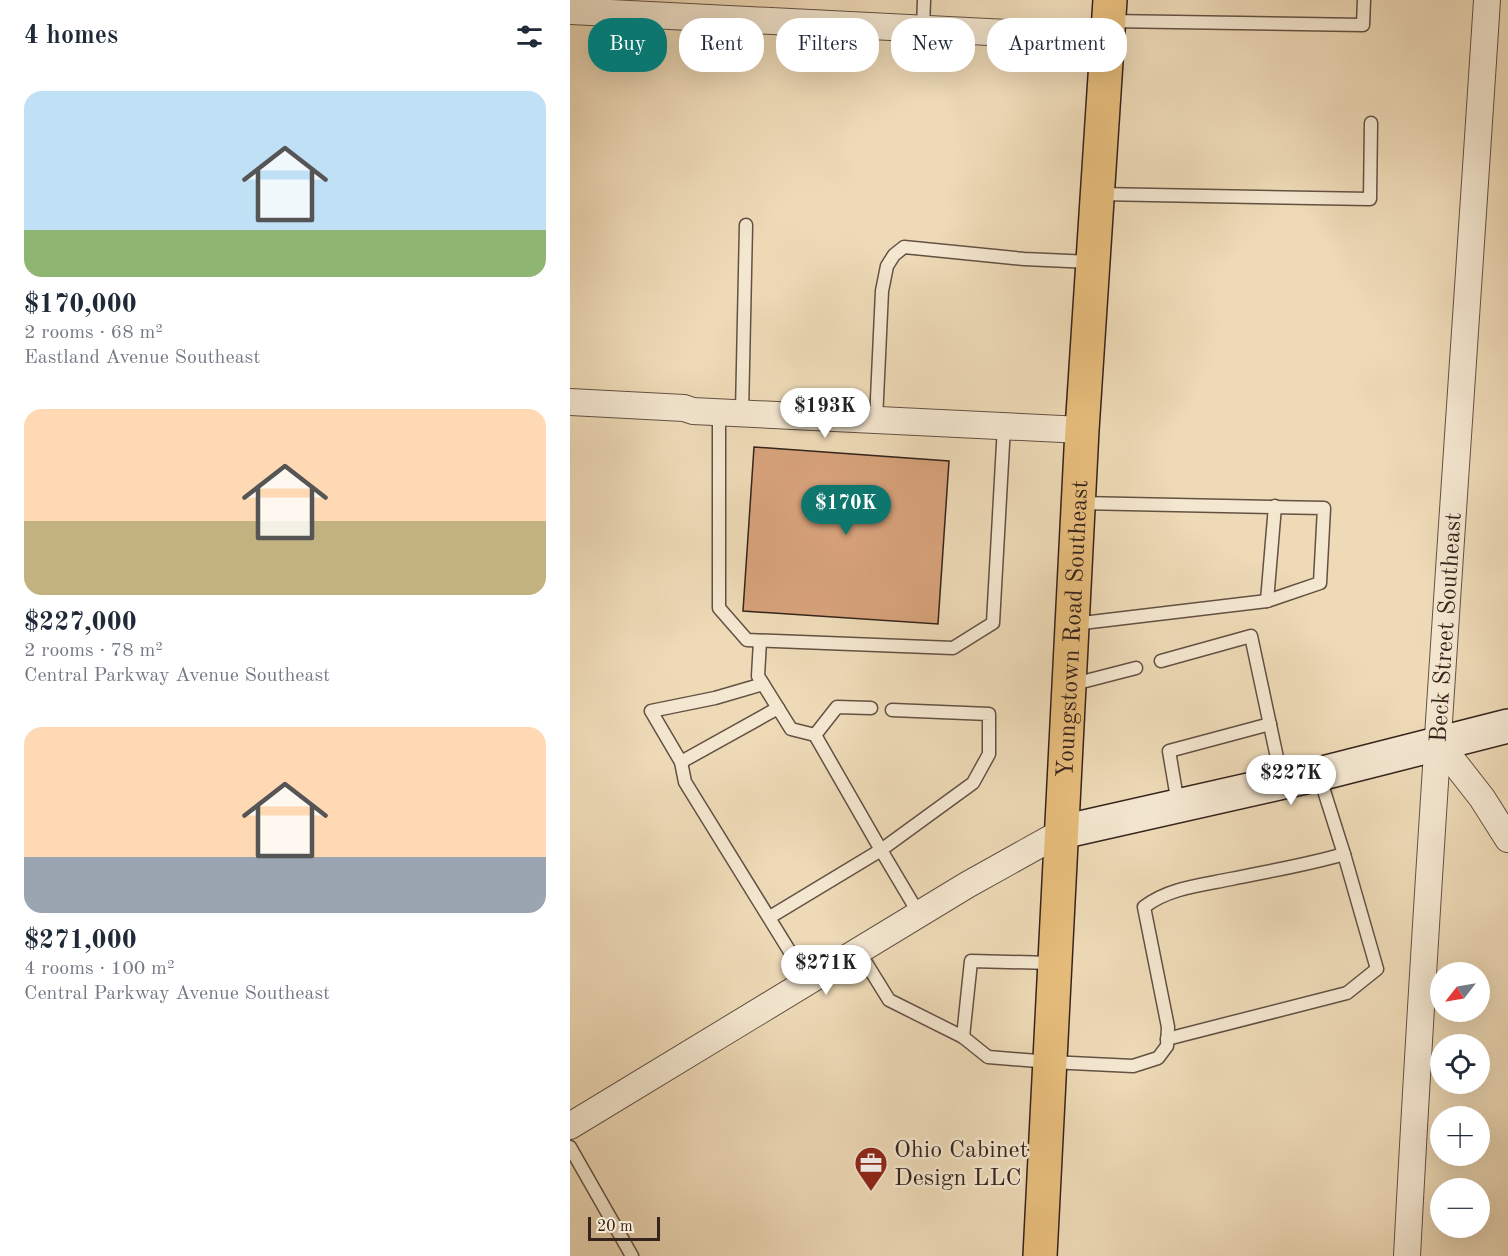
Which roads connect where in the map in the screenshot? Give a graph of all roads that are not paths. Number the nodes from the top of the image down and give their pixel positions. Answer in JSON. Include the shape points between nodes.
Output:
{"nodes":[{"id":1,"x":924,"y":0,"type":"edge"},
{"id":2,"x":1364,"y":0,"type":"edge"},
{"id":3,"x":1487,"y":0,"type":"edge"},
{"id":4,"x":570,"y":11,"type":"edge"},
{"id":5,"x":923,"y":18,"type":"edge"},
{"id":6,"x":1127,"y":23,"type":"edge"},
{"id":7,"x":891,"y":27,"type":"edge"},
{"id":8,"x":1105,"y":72,"type":"edge"},
{"id":9,"x":1371,"y":123,"type":"dead end"},
{"id":10,"x":1098,"y":194,"type":"junction"},
{"id":11,"x":746,"y":225,"type":"dead end"},
{"id":12,"x":1093,"y":262,"type":"junction"},
{"id":13,"x":570,"y":402,"type":"edge"},
{"id":14,"x":731,"y":413,"type":"junction"},
{"id":15,"x":876,"y":420,"type":"junction"},
{"id":16,"x":1004,"y":426,"type":"junction"},
{"id":17,"x":1082,"y":430,"type":"junction"},
{"id":18,"x":1079,"y":503,"type":"junction"},
{"id":19,"x":1275,"y":506,"type":"junction"},
{"id":20,"x":1266,"y":600,"type":"junction"},
{"id":21,"x":1072,"y":624,"type":"junction"},
{"id":22,"x":760,"y":641,"type":"junction"},
{"id":23,"x":1161,"y":661,"type":"dead end"},
{"id":24,"x":1136,"y":668,"type":"dead end"},
{"id":25,"x":763,"y":684,"type":"junction"},
{"id":26,"x":1069,"y":686,"type":"junction"},
{"id":27,"x":778,"y":708,"type":"junction"},
{"id":28,"x":871,"y":708,"type":"dead end"},
{"id":29,"x":892,"y":710,"type":"dead end"},
{"id":30,"x":1270,"y":724,"type":"junction"},
{"id":31,"x":1508,"y":726,"type":"edge"},
{"id":32,"x":815,"y":735,"type":"junction"},
{"id":33,"x":1439,"y":743,"type":"junction"},
{"id":34,"x":681,"y":762,"type":"junction"},
{"id":35,"x":1319,"y":774,"type":"junction"},
{"id":36,"x":1282,"y":782,"type":"junction"},
{"id":37,"x":1179,"y":806,"type":"junction"},
{"id":38,"x":1062,"y":832,"type":"junction"},
{"id":39,"x":1508,"y":839,"type":"edge"},
{"id":40,"x":881,"y":850,"type":"junction"},
{"id":41,"x":1344,"y":854,"type":"junction"},
{"id":42,"x":919,"y":914,"type":"junction"},
{"id":43,"x":770,"y":917,"type":"junction"},
{"id":44,"x":858,"y":950,"type":"junction"},
{"id":45,"x":1055,"y":963,"type":"junction"},
{"id":46,"x":808,"y":981,"type":"junction"},
{"id":47,"x":963,"y":1037,"type":"junction"},
{"id":48,"x":1167,"y":1039,"type":"junction"},
{"id":49,"x":1050,"y":1062,"type":"junction"},
{"id":50,"x":570,"y":1126,"type":"edge"},
{"id":51,"x":570,"y":1147,"type":"edge"},
{"id":52,"x":633,"y":1256,"type":"edge"},
{"id":53,"x":1040,"y":1256,"type":"edge"},
{"id":54,"x":1407,"y":1256,"type":"edge"}],
"edges":[{"from":1,"to":5,"type":"lane"},
{"from":2,"to":6,"type":"lane","via":[[1363,26]]},
{"from":3,"to":33,"type":"street","name":"Beck Street Southeast"},
{"from":4,"to":7,"type":"street"},
{"from":8,"to":10,"type":"main road","name":"Youngstown Road Southeast"},
{"from":9,"to":10,"type":"lane","via":[[1370,199]]},
{"from":10,"to":12,"type":"main road","name":"Youngstown Road Southeast"},
{"from":11,"to":14,"type":"lane"},
{"from":12,"to":15,"type":"lane","via":[[904,248],[894,255],[887,266],[882,291]]},
{"from":12,"to":17,"type":"main road","name":"Youngstown Road Southeast"},
{"from":13,"to":14,"type":"street"},
{"from":14,"to":15,"type":"street"},
{"from":14,"to":22,"type":"lane","via":[[719,608],[747,640]]},
{"from":15,"to":16,"type":"street"},
{"from":16,"to":17,"type":"street"},
{"from":16,"to":22,"type":"lane","via":[[993,623],[953,648]]},
{"from":17,"to":18,"type":"main road","name":"Youngstown Road Southeast"},
{"from":18,"to":19,"type":"lane"},
{"from":18,"to":21,"type":"main road","name":"Youngstown Road Southeast"},
{"from":19,"to":20,"type":"lane"},
{"from":19,"to":20,"type":"lane","via":[[1324,508],[1320,583]]},
{"from":20,"to":21,"type":"lane"},
{"from":21,"to":26,"type":"main road","name":"Youngstown Road Southeast"},
{"from":22,"to":25,"type":"lane","via":[[758,676]]},
{"from":23,"to":30,"type":"lane","via":[[1251,636]]},
{"from":24,"to":26,"type":"lane"},
{"from":25,"to":27,"type":"lane"},
{"from":25,"to":34,"type":"lane","via":[[651,711]]},
{"from":26,"to":38,"type":"main road","name":"Youngstown Road Southeast"},
{"from":27,"to":32,"type":"lane","via":[[791,729]]},
{"from":27,"to":34,"type":"lane"},
{"from":28,"to":32,"type":"lane","via":[[837,707]]},
{"from":29,"to":40,"type":"lane","via":[[988,714],[989,754],[973,783]]},
{"from":30,"to":36,"type":"lane"},
{"from":30,"to":37,"type":"lane","via":[[1169,751]]},
{"from":31,"to":33,"type":"street"},
{"from":32,"to":40,"type":"lane"},
{"from":33,"to":35,"type":"street"},
{"from":33,"to":39,"type":"street"},
{"from":33,"to":54,"type":"street","name":"Beck Street Southeast"},
{"from":34,"to":43,"type":"lane","via":[[685,782]]},
{"from":35,"to":36,"type":"street"},
{"from":35,"to":41,"type":"lane"},
{"from":36,"to":37,"type":"street"},
{"from":37,"to":38,"type":"street"},
{"from":38,"to":42,"type":"street"},
{"from":38,"to":45,"type":"main road","name":"Youngstown Road Southeast"},
{"from":40,"to":42,"type":"lane"},
{"from":40,"to":43,"type":"lane"},
{"from":41,"to":48,"type":"lane","via":[[1177,890],[1144,907],[1168,1027]]},
{"from":41,"to":48,"type":"lane","via":[[1377,969],[1347,993]]},
{"from":42,"to":44,"type":"street"},
{"from":43,"to":46,"type":"lane"},
{"from":44,"to":46,"type":"street"},
{"from":44,"to":47,"type":"lane","via":[[889,999]]},
{"from":45,"to":47,"type":"lane","via":[[971,962]]},
{"from":45,"to":49,"type":"main road","name":"Youngstown Road Southeast"},
{"from":46,"to":50,"type":"street"},
{"from":47,"to":49,"type":"lane","via":[[988,1057]]},
{"from":48,"to":49,"type":"lane","via":[[1158,1058],[1133,1066]]},
{"from":49,"to":53,"type":"main road","name":"Youngstown Road Southeast"},
{"from":51,"to":52,"type":"lane"}]}
